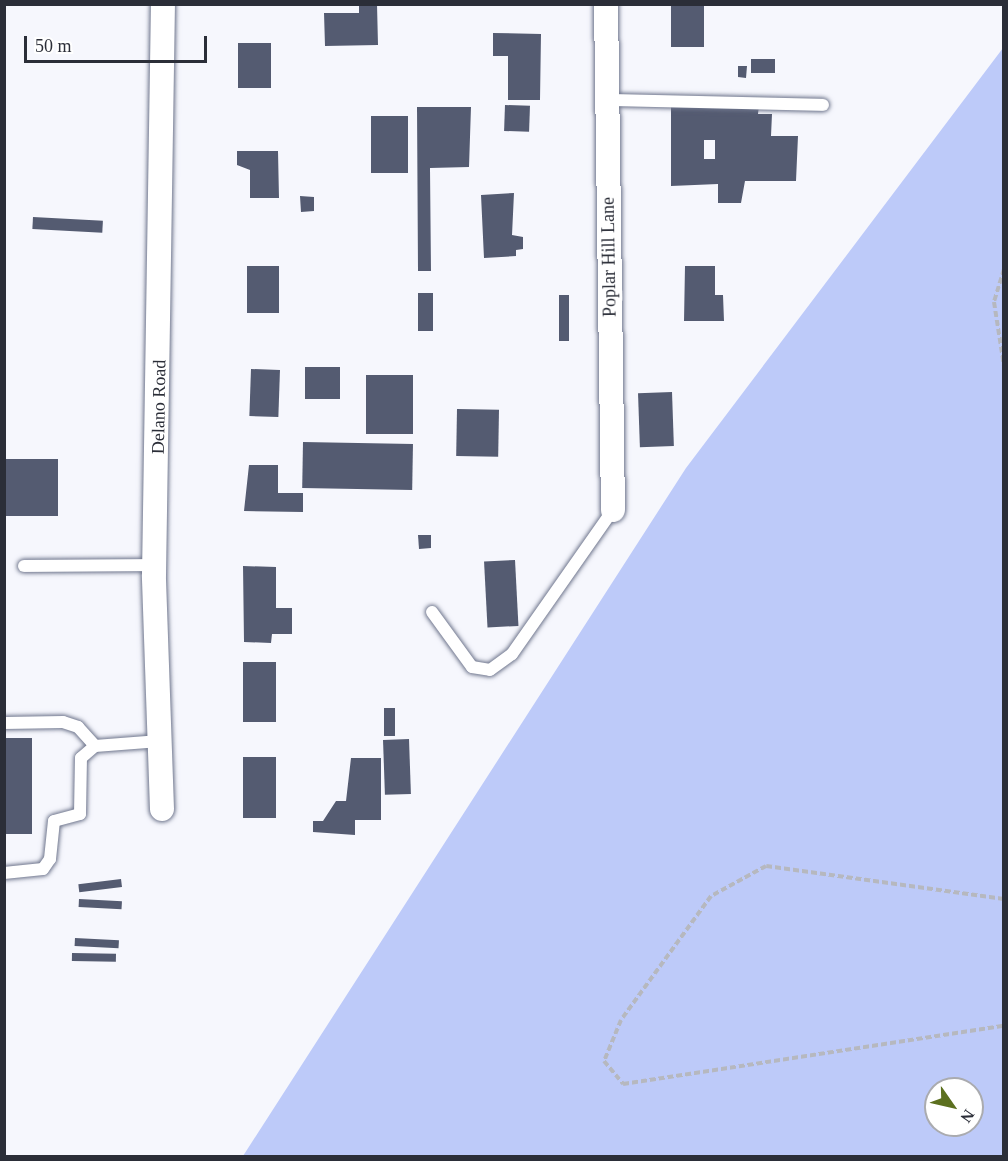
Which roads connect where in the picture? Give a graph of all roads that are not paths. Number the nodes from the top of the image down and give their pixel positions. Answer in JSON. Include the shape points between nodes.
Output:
{"nodes":[{"id":1,"x":163,"y":4,"type":"edge"},
{"id":2,"x":606,"y":4,"type":"edge"},
{"id":3,"x":607,"y":100,"type":"junction"},
{"id":4,"x":823,"y":105,"type":"dead end"},
{"id":5,"x":613,"y":510,"type":"joint"},
{"id":6,"x":155,"y":565,"type":"junction"},
{"id":7,"x":24,"y":566,"type":"dead end"},
{"id":8,"x":432,"y":612,"type":"dead end"},
{"id":9,"x":4,"y":723,"type":"edge"},
{"id":10,"x":160,"y":741,"type":"junction"},
{"id":11,"x":95,"y":746,"type":"junction"},
{"id":12,"x":162,"y":809,"type":"dead end"},
{"id":13,"x":4,"y":873,"type":"edge"}],
"edges":[{"from":1,"to":6,"type":"street","name":"Delano Road"},
{"from":2,"to":3,"type":"street","name":"Poplar Hill Lane"},
{"from":3,"to":4,"type":"lane"},
{"from":3,"to":5,"type":"street","name":"Poplar Hill Lane"},
{"from":5,"to":8,"type":"lane","via":[[512,654],[490,670],[472,667]]},
{"from":6,"to":7,"type":"lane"},
{"from":6,"to":10,"type":"street","name":"Delano Road"},
{"from":9,"to":11,"type":"lane","via":[[63,722],[78,727]]},
{"from":10,"to":11,"type":"lane"},
{"from":10,"to":12,"type":"street","name":"Delano Road"},
{"from":11,"to":13,"type":"lane","via":[[81,758],[80,814],[54,821],[50,859],[43,869]]}]}
